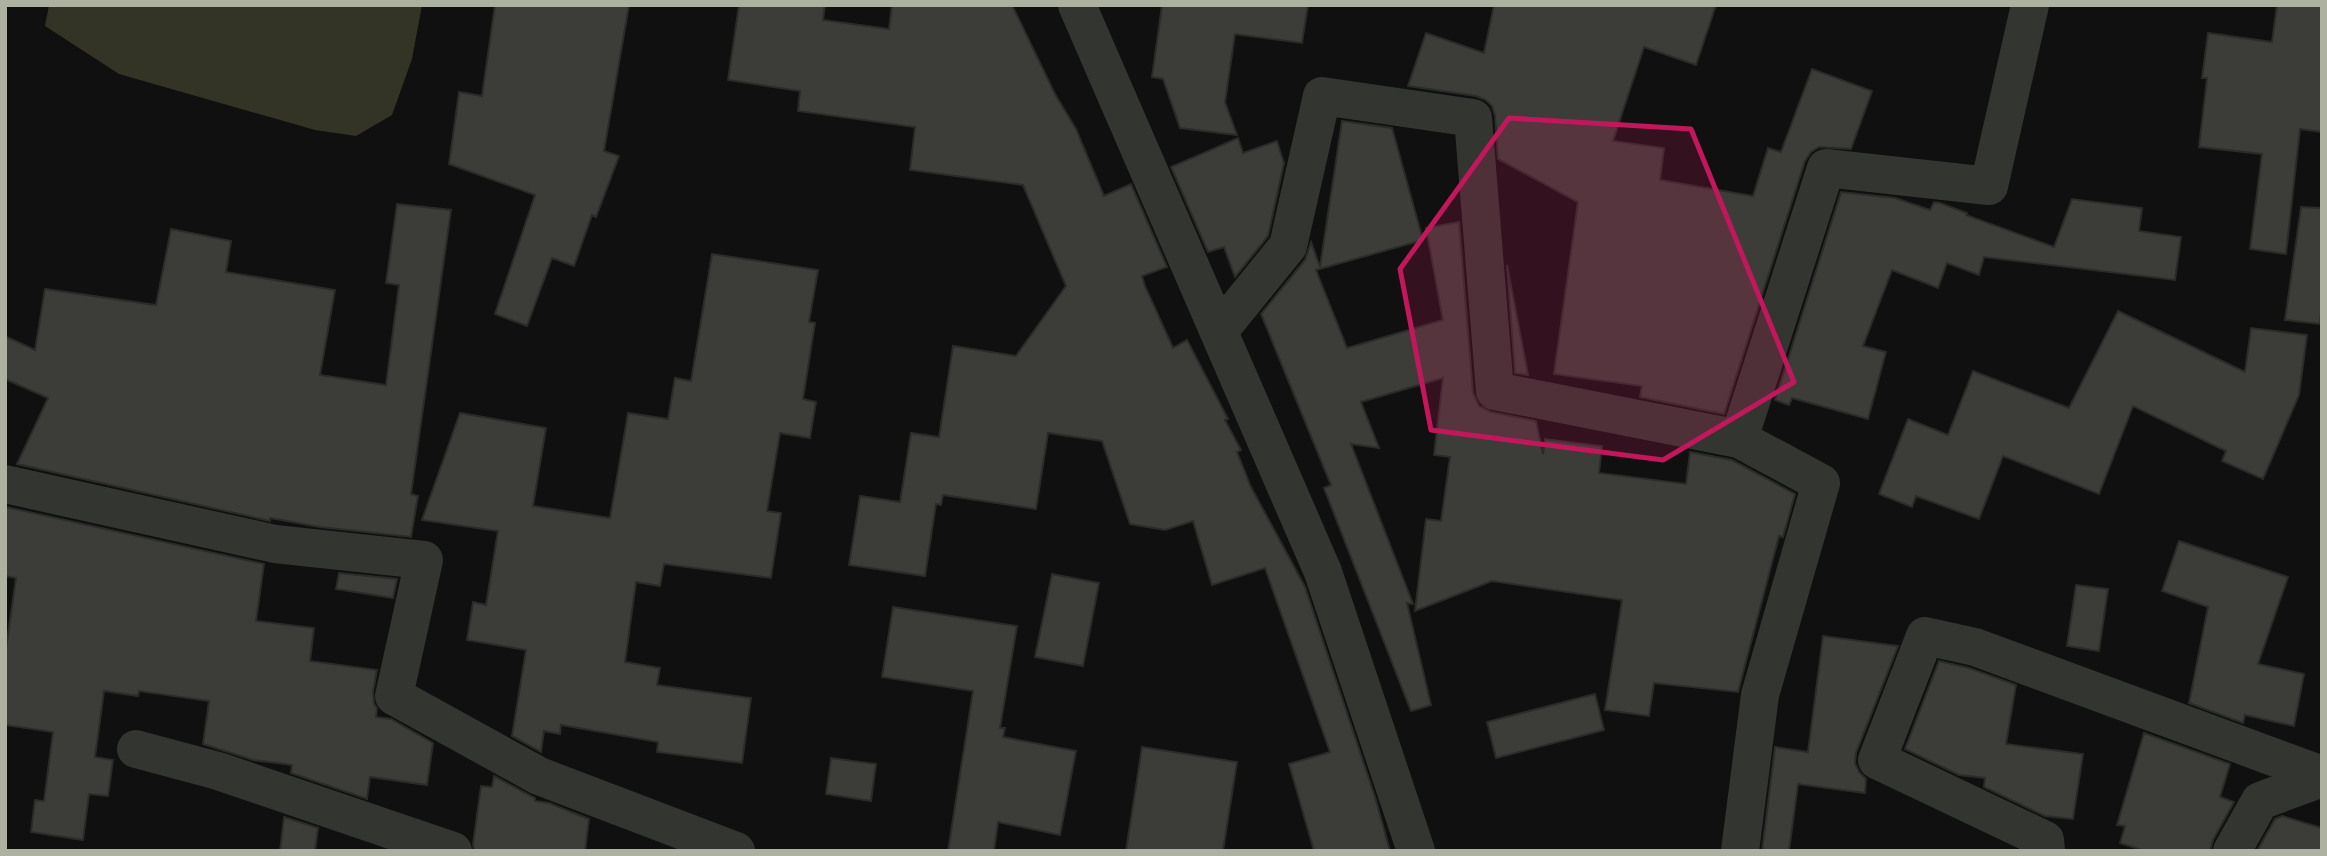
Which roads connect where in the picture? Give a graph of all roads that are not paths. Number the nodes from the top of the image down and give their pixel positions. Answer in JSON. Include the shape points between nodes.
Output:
{"nodes":[{"id":1,"x":1077,"y":5,"type":"edge"},
{"id":2,"x":2030,"y":5,"type":"edge"},
{"id":3,"x":1219,"y":331,"type":"junction"},
{"id":4,"x":1739,"y":439,"type":"junction"},
{"id":5,"x":5,"y":484,"type":"edge"},
{"id":6,"x":136,"y":748,"type":"dead end"},
{"id":7,"x":2322,"y":777,"type":"edge"},
{"id":8,"x":453,"y":851,"type":"edge"},
{"id":9,"x":736,"y":851,"type":"edge"},
{"id":10,"x":1416,"y":851,"type":"edge"},
{"id":11,"x":1740,"y":851,"type":"edge"},
{"id":12,"x":2046,"y":851,"type":"edge"},
{"id":13,"x":2232,"y":851,"type":"edge"}],
"edges":[{"from":1,"to":3,"type":"street"},
{"from":2,"to":4,"type":"street","via":[[1989,186],[1826,168]]},
{"from":3,"to":4,"type":"street","via":[[1288,246],[1322,96],[1473,118],[1496,391]]},
{"from":3,"to":10,"type":"street","via":[[1323,572]]},
{"from":4,"to":11,"type":"street","via":[[1821,483],[1760,695]]},
{"from":5,"to":9,"type":"street","via":[[275,544],[424,560],[394,696],[539,776]]},
{"from":6,"to":8,"type":"street"},
{"from":7,"to":12,"type":"street","via":[[1975,647],[1925,636],[1877,760],[2045,840]]},
{"from":7,"to":13,"type":"street","via":[[2260,801]]}]}
